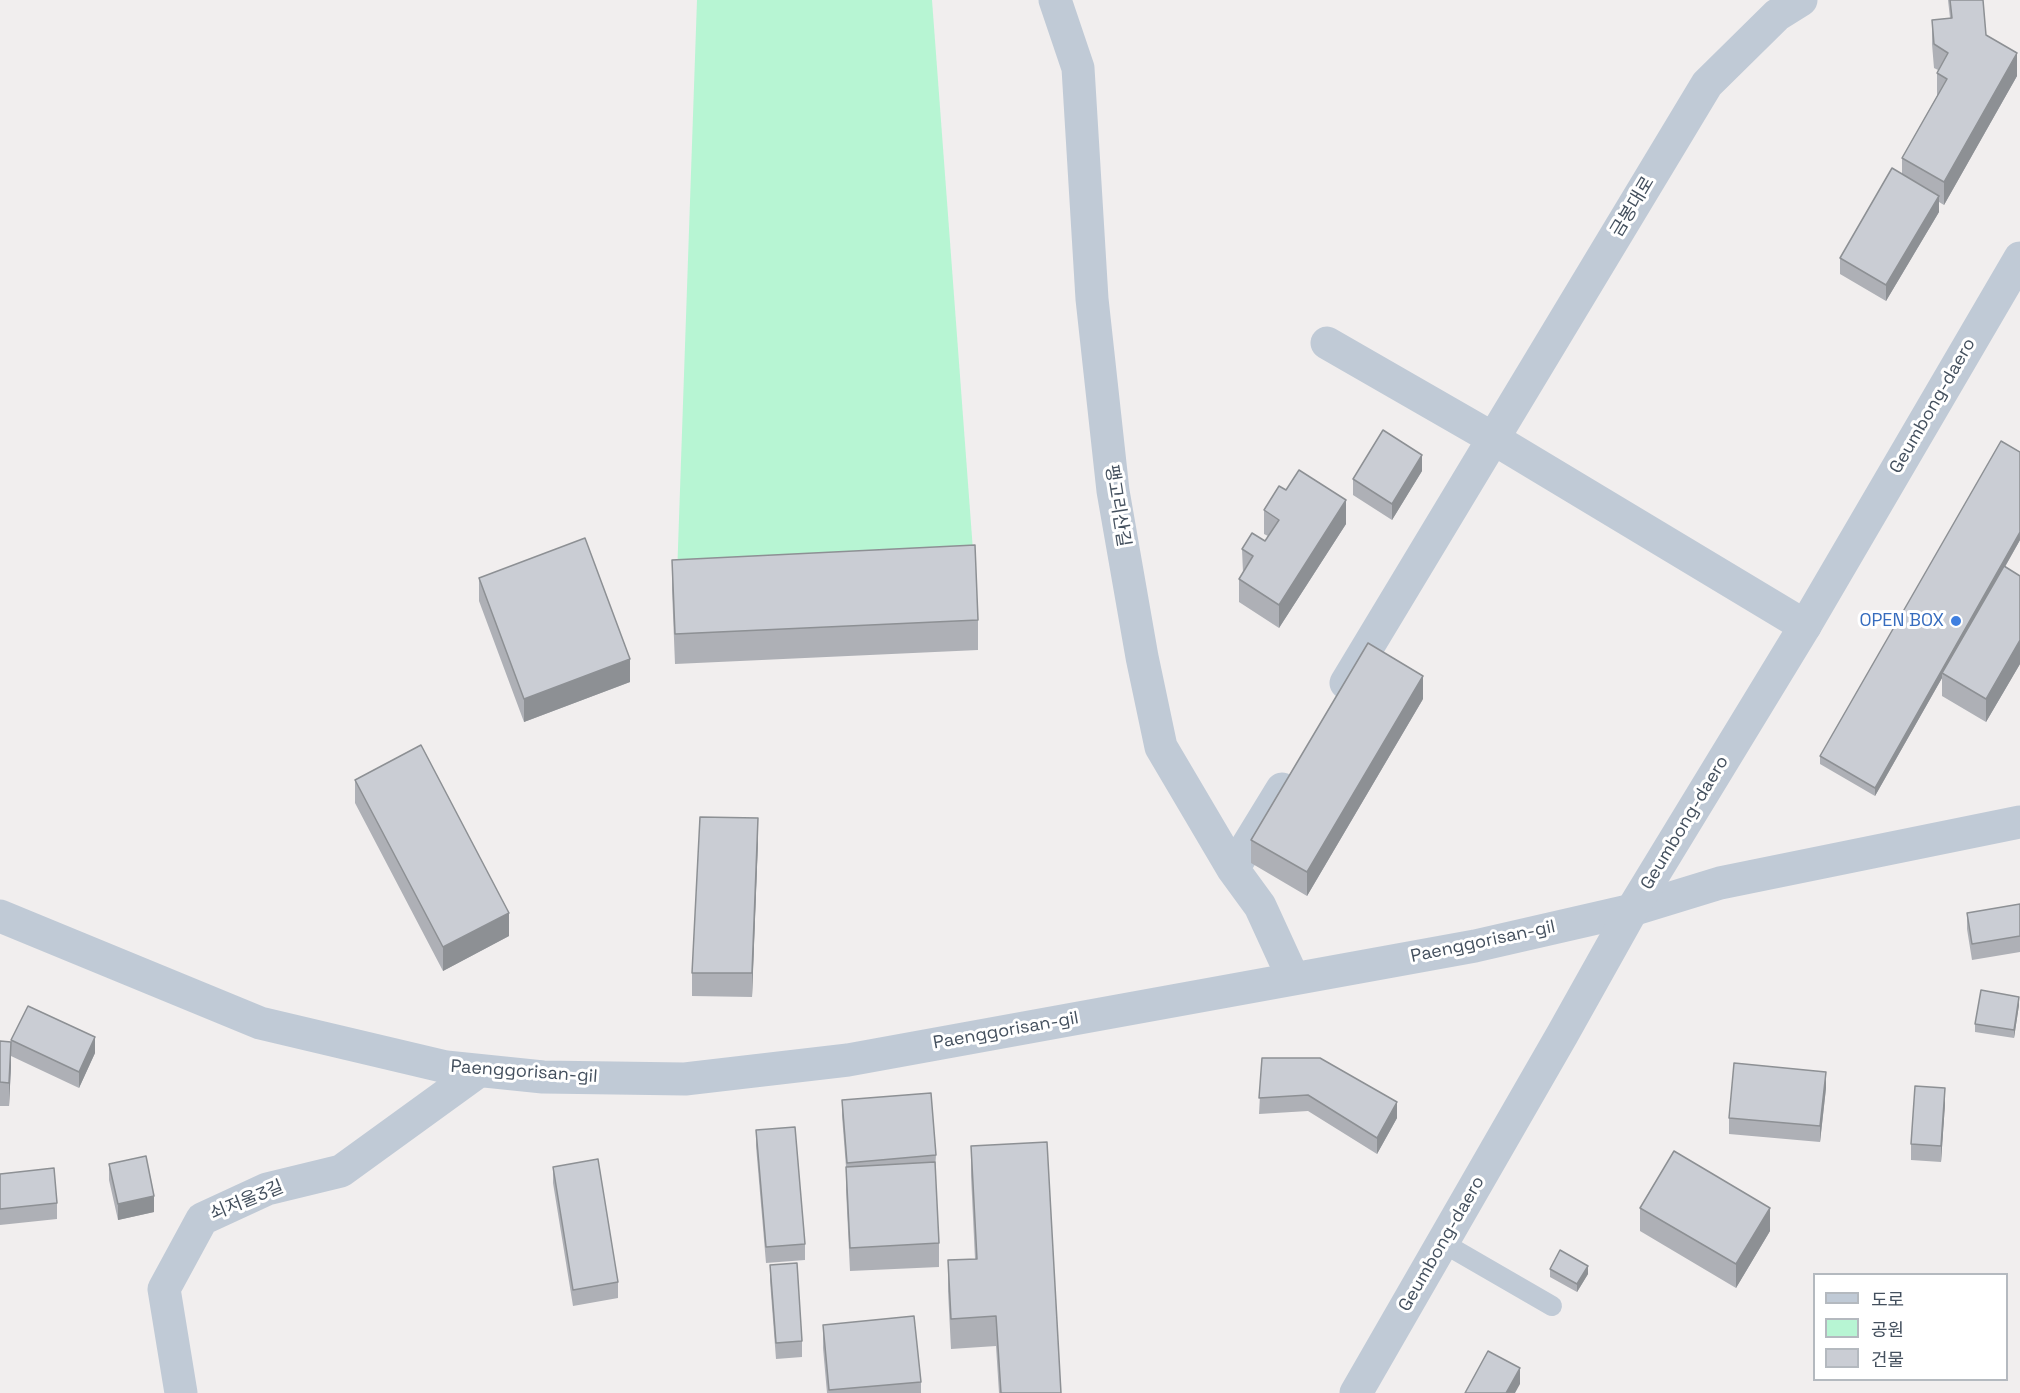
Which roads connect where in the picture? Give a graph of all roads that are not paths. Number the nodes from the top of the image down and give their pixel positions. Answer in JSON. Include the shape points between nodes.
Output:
{"nodes":[{"id":1,"x":1055,"y":0,"type":"edge"},
{"id":2,"x":1801,"y":0,"type":"edge"},
{"id":3,"x":2020,"y":258,"type":"edge"},
{"id":4,"x":1327,"y":343,"type":"dead end"},
{"id":5,"x":1494,"y":439,"type":"junction"},
{"id":6,"x":1804,"y":627,"type":"junction"},
{"id":7,"x":1332,"y":706,"type":"edge"},
{"id":8,"x":1295,"y":767,"type":"edge"},
{"id":9,"x":2020,"y":822,"type":"edge"},
{"id":10,"x":1233,"y":869,"type":"junction"},
{"id":11,"x":1632,"y":910,"type":"junction"},
{"id":12,"x":0,"y":916,"type":"edge"},
{"id":13,"x":1293,"y":978,"type":"junction"},
{"id":14,"x":479,"y":1071,"type":"junction"},
{"id":15,"x":1443,"y":1243,"type":"junction"},
{"id":16,"x":1552,"y":1306,"type":"dead end"},
{"id":17,"x":181,"y":1393,"type":"edge"},
{"id":18,"x":1356,"y":1393,"type":"edge"}],
"edges":[{"from":1,"to":10,"type":"street","name":"팽고리산길","via":[[1078,68],[1092,299],[1113,491],[1142,657],[1161,747]]},
{"from":2,"to":5,"type":"street","name":"금봉대로","via":[[1777,15],[1707,84]]},
{"from":3,"to":6,"type":"street","name":"Geumbong-daero"},
{"from":4,"to":5,"type":"street"},
{"from":5,"to":6,"type":"street"},
{"from":5,"to":7,"type":"street","name":"금봉대로"},
{"from":6,"to":11,"type":"street","name":"Geumbong-daero"},
{"from":8,"to":10,"type":"street"},
{"from":9,"to":11,"type":"street","name":"Paenggorisan-gil","via":[[1720,883]]},
{"from":10,"to":13,"type":"street","name":"팽고리산길","via":[[1260,906]]},
{"from":11,"to":13,"type":"street","name":"Paenggorisan-gil","via":[[1475,946]]},
{"from":11,"to":15,"type":"street","name":"Geumbong-daero"},
{"from":12,"to":14,"type":"street","name":"Paenggorisan-gil","via":[[260,1023],[446,1068]]},
{"from":13,"to":14,"type":"street","name":"Paenggorisan-gil","via":[[848,1060],[685,1079],[543,1077]]},
{"from":14,"to":17,"type":"street","name":"쇠저울3길","via":[[341,1171],[267,1189],[202,1219],[164,1289]]},
{"from":15,"to":16,"type":"lane"},
{"from":15,"to":18,"type":"street","name":"Geumbong-daero"}]}
